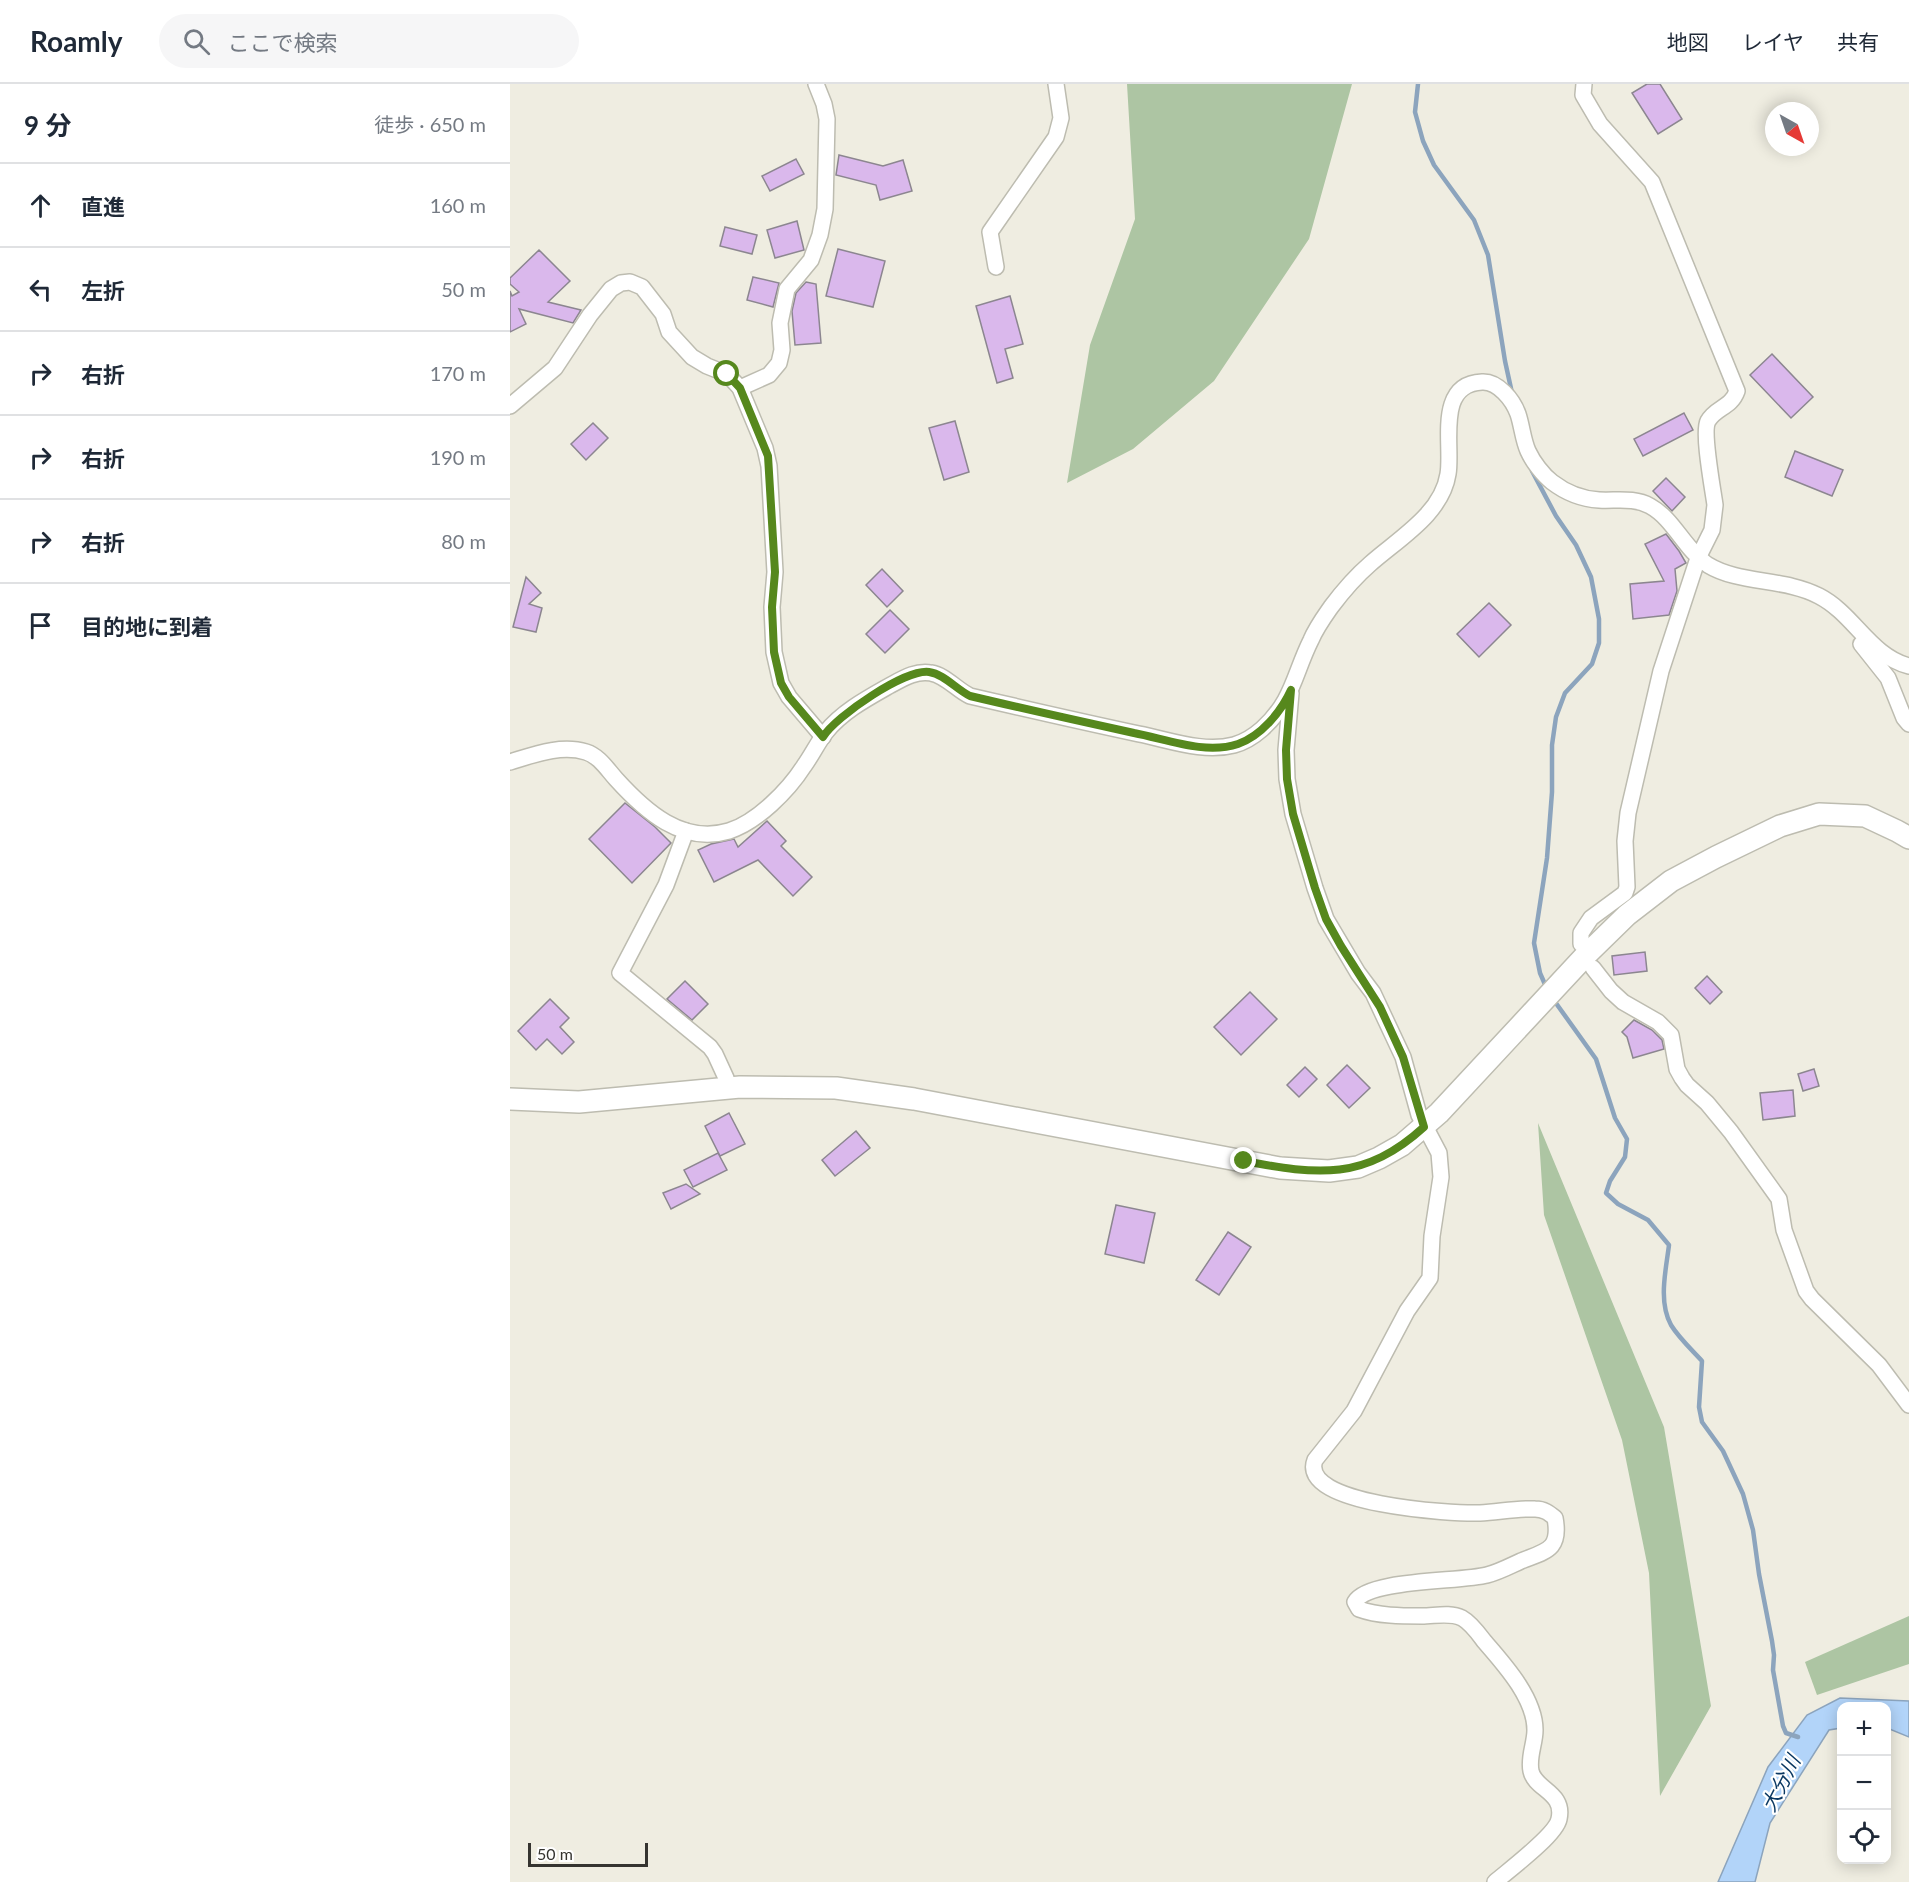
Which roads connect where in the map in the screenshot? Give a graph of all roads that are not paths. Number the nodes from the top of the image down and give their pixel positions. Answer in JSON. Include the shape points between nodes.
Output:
{"nodes":[{"id":1,"x":816,"y":84,"type":"edge"},
{"id":2,"x":1056,"y":84,"type":"edge"},
{"id":3,"x":1584,"y":84,"type":"edge"},
{"id":4,"x":996,"y":267,"type":"dead end"},
{"id":5,"x":740,"y":388,"type":"junction"},
{"id":6,"x":510,"y":406,"type":"edge"},
{"id":7,"x":1698,"y":558,"type":"junction"},
{"id":8,"x":1858,"y":630,"type":"junction"},
{"id":9,"x":1909,"y":666,"type":"edge"},
{"id":10,"x":1291,"y":690,"type":"junction"},
{"id":11,"x":1909,"y":724,"type":"edge"},
{"id":12,"x":823,"y":737,"type":"junction"},
{"id":13,"x":510,"y":762,"type":"edge"},
{"id":14,"x":686,"y":831,"type":"junction"},
{"id":15,"x":1909,"y":838,"type":"edge"},
{"id":16,"x":1587,"y":956,"type":"junction"},
{"id":17,"x":726,"y":1078,"type":"dead end"},
{"id":18,"x":510,"y":1099,"type":"edge"},
{"id":19,"x":1431,"y":1120,"type":"junction"},
{"id":20,"x":1909,"y":1405,"type":"edge"},
{"id":21,"x":1495,"y":1882,"type":"edge"}],
"edges":[{"from":1,"to":5,"type":"street","via":[[827,119],[825,210],[820,235],[811,260],[787,289],[780,323],[779,363],[769,375]]},
{"from":2,"to":4,"type":"street","via":[[1061,118],[1056,137],[990,232]]},
{"from":3,"to":7,"type":"street","via":[[1583,95],[1600,124],[1652,182],[1737,391],[1706,427],[1715,505],[1712,530]]},
{"from":5,"to":6,"type":"street","via":[[727,374],[692,357],[669,332],[663,314],[642,286],[630,282],[611,289],[555,368]]},
{"from":5,"to":12,"type":"street","via":[[769,466],[775,572],[773,641],[781,683]]},
{"from":7,"to":8,"type":"street","via":[[1727,573],[1801,588],[1817,595]]},
{"from":7,"to":10,"type":"street","via":[[1649,505],[1582,497],[1549,480],[1529,453],[1518,413],[1500,388],[1486,382],[1471,385],[1458,395],[1449,412],[1449,470],[1443,494],[1430,511],[1340,594],[1311,639]]},
{"from":7,"to":16,"type":"street","via":[[1661,671],[1628,813],[1627,887],[1625,893],[1591,918],[1581,933]]},
{"from":8,"to":9,"type":"street","via":[[1886,657]]},
{"from":8,"to":11,"type":"street","via":[[1858,639],[1888,678]]},
{"from":10,"to":12,"type":"street","via":[[1280,709],[1258,732],[1239,744],[1190,746],[970,696],[937,674],[920,672],[858,704]]},
{"from":10,"to":19,"type":"street","via":[[1287,779],[1315,888],[1326,919],[1380,1007]]},
{"from":12,"to":14,"type":"street","via":[[803,768],[759,814],[714,834]]},
{"from":13,"to":14,"type":"street","via":[[549,751],[585,752],[600,761],[648,812]]},
{"from":14,"to":17,"type":"street","via":[[666,885],[620,973],[710,1047]]},
{"from":15,"to":16,"type":"street","via":[[1865,816],[1819,814],[1780,826],[1671,881],[1627,915]]},
{"from":16,"to":19,"type":"street"},
{"from":16,"to":20,"type":"street","via":[[1611,991],[1671,1035],[1682,1078],[1731,1131],[1779,1199],[1784,1230],[1806,1291],[1879,1365]]},
{"from":18,"to":19,"type":"street","via":[[579,1102],[740,1086],[836,1088],[1314,1171],[1348,1169],[1373,1161],[1402,1145]]},
{"from":19,"to":21,"type":"street","via":[[1442,1177],[1430,1278],[1407,1311],[1354,1411],[1313,1467],[1315,1475],[1327,1486],[1385,1505],[1480,1513],[1538,1509],[1555,1518],[1556,1540],[1550,1550],[1486,1575],[1367,1592],[1355,1602],[1366,1612],[1449,1614],[1464,1619],[1518,1682],[1535,1730],[1531,1772],[1554,1795],[1559,1819],[1553,1832]]}]}
